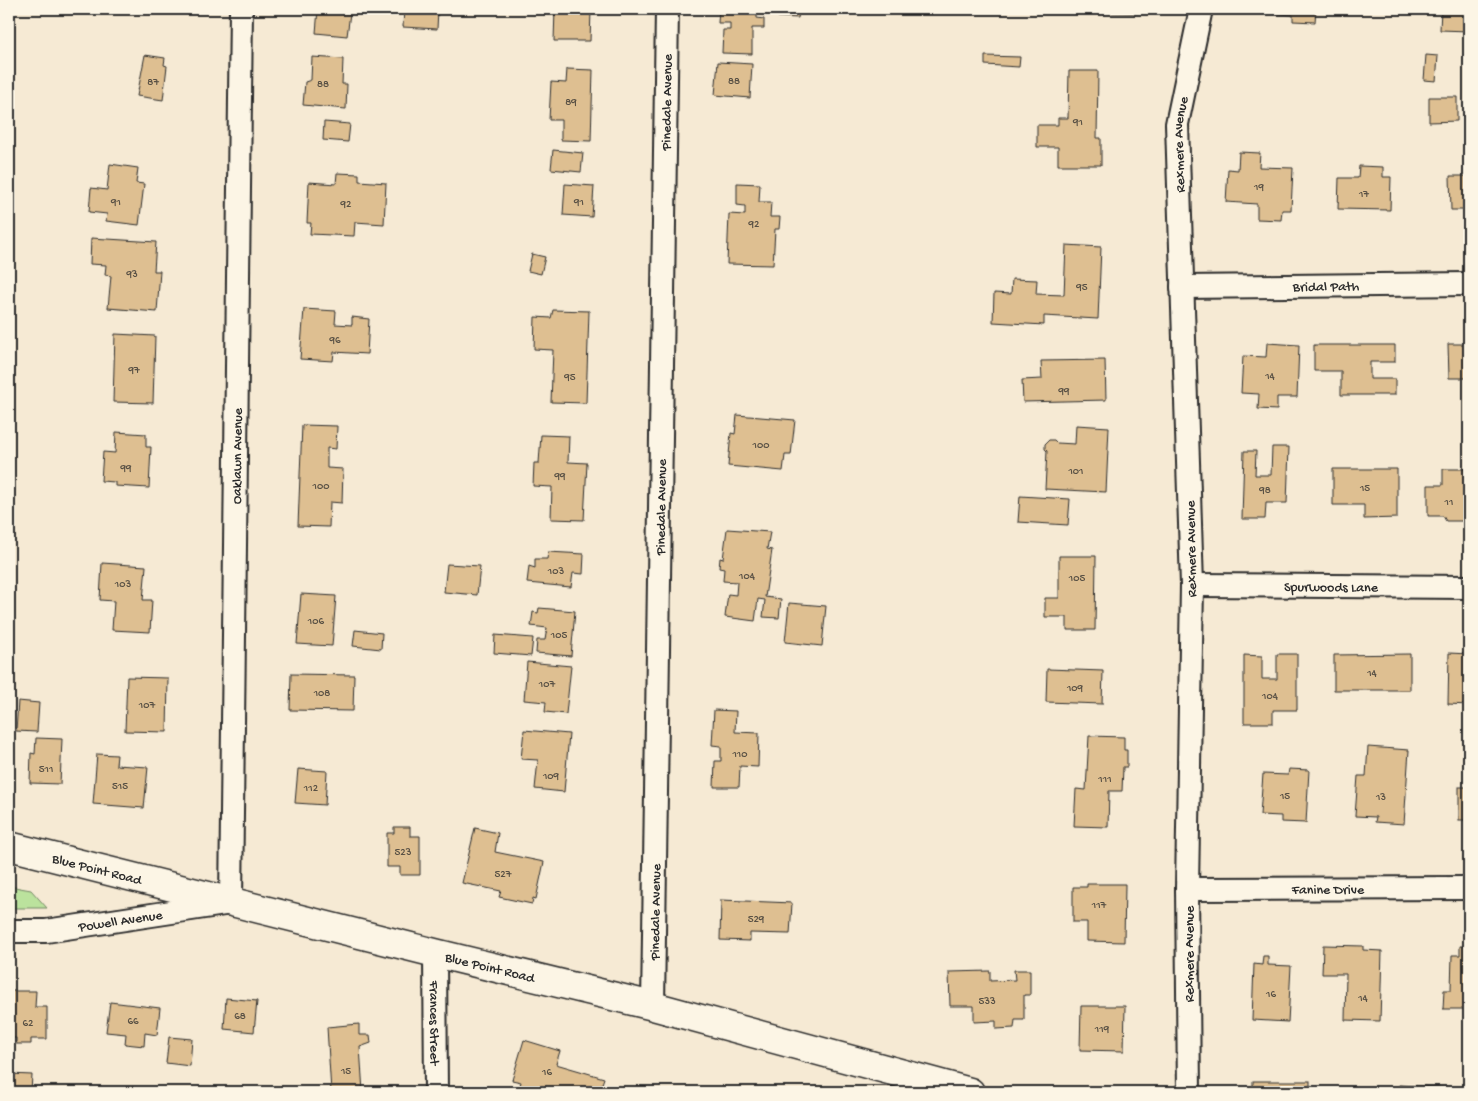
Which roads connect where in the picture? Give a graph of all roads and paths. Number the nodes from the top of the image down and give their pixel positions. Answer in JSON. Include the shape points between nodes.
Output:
{"nodes":[{"id":1,"x":241,"y":9,"type":"edge"},
{"id":2,"x":667,"y":9,"type":"edge"},
{"id":3,"x":1201,"y":9,"type":"edge"},
{"id":4,"x":1469,"y":284,"type":"edge"},
{"id":5,"x":1182,"y":287,"type":"junction"},
{"id":6,"x":1192,"y":585,"type":"junction"},
{"id":7,"x":1469,"y":587,"type":"edge"},
{"id":8,"x":9,"y":846,"type":"edge"},
{"id":9,"x":1469,"y":888,"type":"edge"},
{"id":10,"x":1187,"y":889,"type":"junction"},
{"id":11,"x":232,"y":903,"type":"junction"},
{"id":12,"x":9,"y":931,"type":"edge"},
{"id":13,"x":435,"y":953,"type":"junction"},
{"id":14,"x":653,"y":1006,"type":"junction"},
{"id":15,"x":436,"y":1092,"type":"edge"},
{"id":16,"x":970,"y":1092,"type":"edge"},
{"id":17,"x":1188,"y":1092,"type":"edge"}],
"edges":[{"from":1,"to":11,"type":"street","name":"Oaklawn Avenue"},
{"from":2,"to":14,"type":"street","name":"Pinedale Avenue"},
{"from":3,"to":5,"type":"street","name":"Rexmere Avenue","via":[[1177,124]]},
{"from":4,"to":5,"type":"street","name":"Bridal Path"},
{"from":5,"to":6,"type":"street","name":"Rexmere Avenue"},
{"from":6,"to":7,"type":"street","name":"Spurwoods Lane"},
{"from":6,"to":10,"type":"street","name":"Rexmere Avenue"},
{"from":8,"to":11,"type":"street","name":"Blue Point Road"},
{"from":9,"to":10,"type":"street","name":"Fanine Drive"},
{"from":10,"to":17,"type":"street","name":"Rexmere Avenue"},
{"from":11,"to":12,"type":"street","name":"Powell Avenue","via":[[46,931]]},
{"from":11,"to":13,"type":"street","name":"Blue Point Road"},
{"from":13,"to":14,"type":"street","name":"Blue Point Road"},
{"from":13,"to":15,"type":"street","name":"Frances Street"},
{"from":14,"to":16,"type":"street","name":"Blue Point Road"}]}
